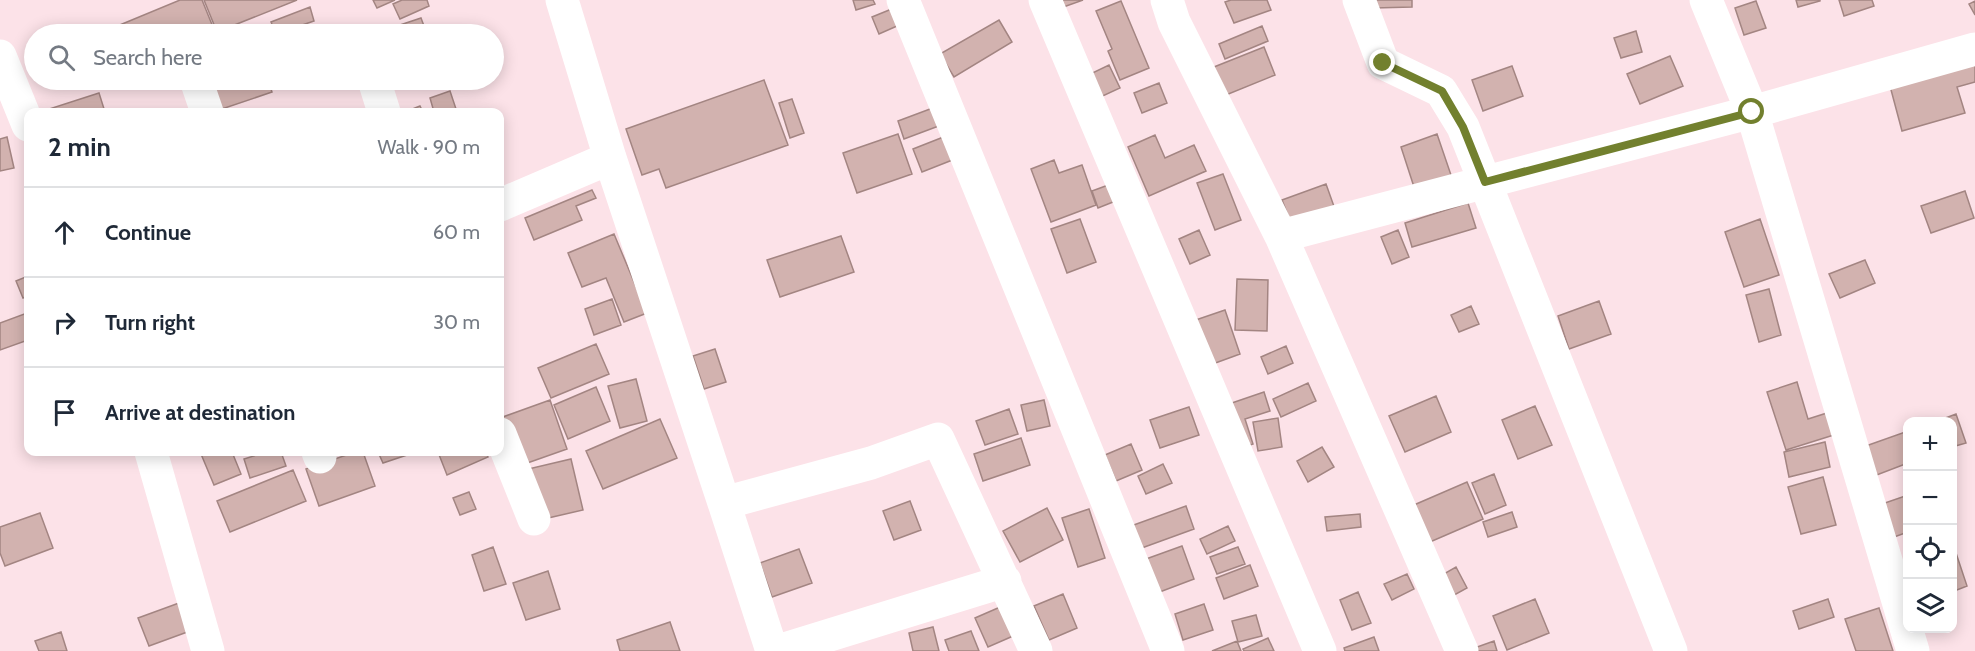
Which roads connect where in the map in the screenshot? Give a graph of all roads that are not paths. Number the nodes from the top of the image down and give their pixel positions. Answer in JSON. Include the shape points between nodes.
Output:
{"nodes":[{"id":1,"x":562,"y":0,"type":"edge"},
{"id":2,"x":903,"y":0,"type":"edge"},
{"id":3,"x":1045,"y":0,"type":"edge"},
{"id":4,"x":1167,"y":0,"type":"edge"},
{"id":5,"x":1359,"y":0,"type":"edge"},
{"id":6,"x":1706,"y":0,"type":"edge"},
{"id":7,"x":1975,"y":49,"type":"edge"},
{"id":8,"x":0,"y":56,"type":"edge"},
{"id":9,"x":199,"y":90,"type":"edge"},
{"id":10,"x":377,"y":90,"type":"edge"},
{"id":11,"x":206,"y":108,"type":"edge"},
{"id":12,"x":383,"y":108,"type":"edge"},
{"id":13,"x":1752,"y":112,"type":"junction"},
{"id":14,"x":24,"y":115,"type":"edge"},
{"id":15,"x":610,"y":158,"type":"junction"},
{"id":16,"x":1485,"y":182,"type":"junction"},
{"id":17,"x":504,"y":203,"type":"edge"},
{"id":18,"x":1281,"y":236,"type":"junction"},
{"id":19,"x":504,"y":444,"type":"edge"},
{"id":20,"x":152,"y":456,"type":"edge"},
{"id":21,"x":724,"y":503,"type":"junction"},
{"id":22,"x":534,"y":519,"type":"dead end"},
{"id":23,"x":1005,"y":581,"type":"junction"},
{"id":24,"x":208,"y":651,"type":"edge"},
{"id":25,"x":772,"y":651,"type":"edge"},
{"id":26,"x":778,"y":651,"type":"edge"},
{"id":27,"x":1036,"y":651,"type":"edge"},
{"id":28,"x":1168,"y":651,"type":"edge"},
{"id":29,"x":1320,"y":651,"type":"edge"},
{"id":30,"x":1462,"y":651,"type":"edge"},
{"id":31,"x":1671,"y":651,"type":"edge"},
{"id":32,"x":1913,"y":651,"type":"edge"}],
"edges":[{"from":1,"to":15,"type":"street"},
{"from":2,"to":28,"type":"street"},
{"from":3,"to":29,"type":"street"},
{"from":4,"to":18,"type":"street","via":[[1174,22]]},
{"from":5,"to":16,"type":"street","via":[[1383,63],[1442,91],[1463,127]]},
{"from":6,"to":13,"type":"street"},
{"from":7,"to":13,"type":"street"},
{"from":8,"to":14,"type":"street"},
{"from":9,"to":11,"type":"street"},
{"from":10,"to":12,"type":"street"},
{"from":13,"to":16,"type":"street"},
{"from":13,"to":32,"type":"street"},
{"from":15,"to":17,"type":"street"},
{"from":15,"to":21,"type":"street"},
{"from":16,"to":18,"type":"street"},
{"from":16,"to":31,"type":"street"},
{"from":18,"to":30,"type":"street"},
{"from":19,"to":22,"type":"street"},
{"from":20,"to":24,"type":"street"},
{"from":21,"to":23,"type":"street","via":[[871,463],[938,439]]},
{"from":21,"to":25,"type":"street"},
{"from":23,"to":26,"type":"street"},
{"from":23,"to":27,"type":"street"}]}
